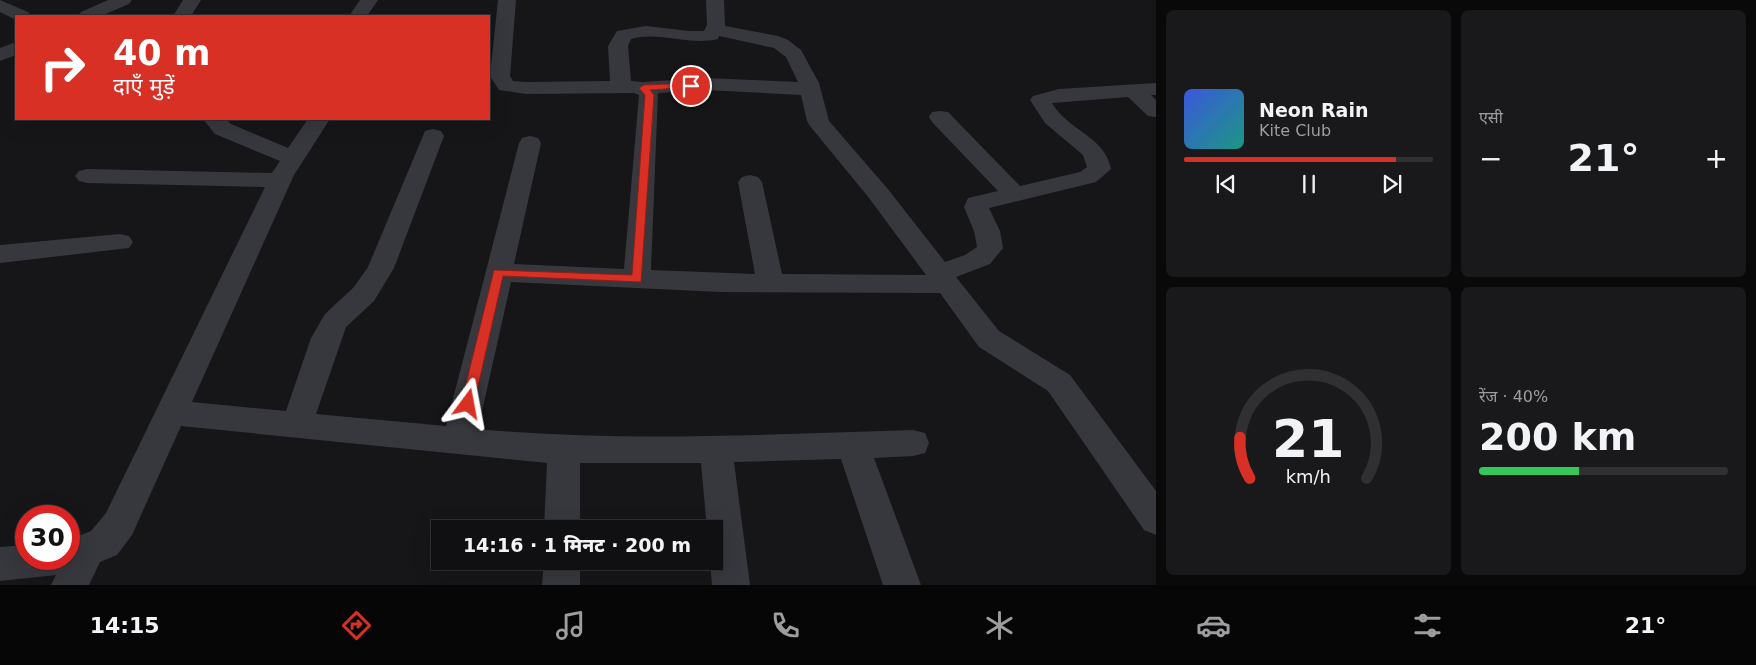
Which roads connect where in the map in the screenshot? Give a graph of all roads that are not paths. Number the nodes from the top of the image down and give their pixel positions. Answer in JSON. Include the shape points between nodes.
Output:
{"nodes":[{"id":1,"x":123,"y":0,"type":"edge"},
{"id":2,"x":192,"y":0,"type":"edge"},
{"id":3,"x":369,"y":0,"type":"edge"},
{"id":4,"x":507,"y":0,"type":"edge"},
{"id":5,"x":715,"y":0,"type":"edge"},
{"id":6,"x":0,"y":4,"type":"edge"},
{"id":7,"x":20,"y":15,"type":"edge"},
{"id":8,"x":89,"y":15,"type":"edge"},
{"id":9,"x":182,"y":15,"type":"edge"},
{"id":10,"x":359,"y":15,"type":"edge"},
{"id":11,"x":715,"y":30,"type":"junction"},
{"id":12,"x":15,"y":48,"type":"edge"},
{"id":13,"x":0,"y":55,"type":"edge"},
{"id":14,"x":621,"y":86,"type":"junction"},
{"id":15,"x":644,"y":88,"type":"junction"},
{"id":16,"x":810,"y":89,"type":"junction"},
{"id":17,"x":1156,"y":89,"type":"edge"},
{"id":18,"x":1133,"y":90,"type":"junction"},
{"id":19,"x":1156,"y":111,"type":"edge"},
{"id":20,"x":940,"y":117,"type":"dead end"},
{"id":21,"x":215,"y":120,"type":"edge"},
{"id":22,"x":318,"y":120,"type":"edge"},
{"id":23,"x":433,"y":136,"type":"dead end"},
{"id":24,"x":530,"y":143,"type":"dead end"},
{"id":25,"x":286,"y":169,"type":"junction"},
{"id":26,"x":88,"y":176,"type":"dead end"},
{"id":27,"x":750,"y":182,"type":"dead end"},
{"id":28,"x":1014,"y":194,"type":"junction"},
{"id":29,"x":120,"y":242,"type":"dead end"},
{"id":30,"x":0,"y":254,"type":"edge"},
{"id":31,"x":498,"y":272,"type":"junction"},
{"id":32,"x":943,"y":278,"type":"junction"},
{"id":33,"x":637,"y":279,"type":"junction"},
{"id":34,"x":770,"y":283,"type":"junction"},
{"id":35,"x":172,"y":413,"type":"junction"},
{"id":36,"x":297,"y":424,"type":"junction"},
{"id":37,"x":459,"y":441,"type":"junction"},
{"id":38,"x":913,"y":443,"type":"dead end"},
{"id":39,"x":854,"y":444,"type":"junction"},
{"id":40,"x":716,"y":449,"type":"junction"},
{"id":41,"x":564,"y":450,"type":"junction"},
{"id":42,"x":1156,"y":519,"type":"edge"},
{"id":43,"x":562,"y":520,"type":"edge"},
{"id":44,"x":80,"y":552,"type":"edge"},
{"id":45,"x":15,"y":562,"type":"edge"},
{"id":46,"x":0,"y":564,"type":"edge"},
{"id":47,"x":69,"y":570,"type":"edge"},
{"id":48,"x":562,"y":570,"type":"edge"},
{"id":49,"x":70,"y":585,"type":"edge"},
{"id":50,"x":561,"y":585,"type":"edge"},
{"id":51,"x":731,"y":585,"type":"edge"},
{"id":52,"x":902,"y":585,"type":"edge"}],
"edges":[{"from":1,"to":8,"type":"street"},
{"from":2,"to":9,"type":"street"},
{"from":3,"to":10,"type":"street"},
{"from":4,"to":14,"type":"street","via":[[500,76],[506,86]]},
{"from":5,"to":11,"type":"street"},
{"from":6,"to":7,"type":"street"},
{"from":11,"to":14,"type":"street","via":[[711,35],[702,37],[645,31],[624,36],[618,46]]},
{"from":11,"to":16,"type":"street","via":[[781,44],[794,54]]},
{"from":12,"to":13,"type":"street"},
{"from":14,"to":15,"type":"street"},
{"from":15,"to":16,"type":"street","via":[[707,84]]},
{"from":15,"to":33,"type":"street","via":[[649,95]]},
{"from":16,"to":32,"type":"street","via":[[818,121]]},
{"from":17,"to":18,"type":"street"},
{"from":18,"to":19,"type":"street"},
{"from":18,"to":28,"type":"street","via":[[1059,95],[1040,100],[1049,115],[1093,153],[1099,169],[1088,177]]},
{"from":20,"to":28,"type":"street"},
{"from":21,"to":25,"type":"street","via":[[223,130]]},
{"from":22,"to":25,"type":"street"},
{"from":23,"to":36,"type":"street","via":[[381,268],[364,294],[335,321],[326,338]]},
{"from":24,"to":31,"type":"street"},
{"from":25,"to":26,"type":"street"},
{"from":25,"to":35,"type":"street"},
{"from":27,"to":34,"type":"street"},
{"from":28,"to":32,"type":"street","via":[[977,203],[990,248],[986,255]]},
{"from":29,"to":30,"type":"street"},
{"from":31,"to":33,"type":"street"},
{"from":31,"to":37,"type":"street"},
{"from":32,"to":34,"type":"street"},
{"from":32,"to":42,"type":"street","via":[[989,339],[1003,351],[1059,383]]},
{"from":33,"to":34,"type":"street"},
{"from":35,"to":36,"type":"street"},
{"from":35,"to":44,"type":"street","via":[[119,524],[104,543]]},
{"from":36,"to":37,"type":"street"},
{"from":37,"to":41,"type":"street"},
{"from":38,"to":39,"type":"street"},
{"from":39,"to":40,"type":"street"},
{"from":39,"to":52,"type":"street"},
{"from":40,"to":41,"type":"street"},
{"from":40,"to":51,"type":"street"},
{"from":41,"to":43,"type":"street"},
{"from":45,"to":46,"type":"street"},
{"from":47,"to":49,"type":"street"},
{"from":48,"to":50,"type":"street"}]}
